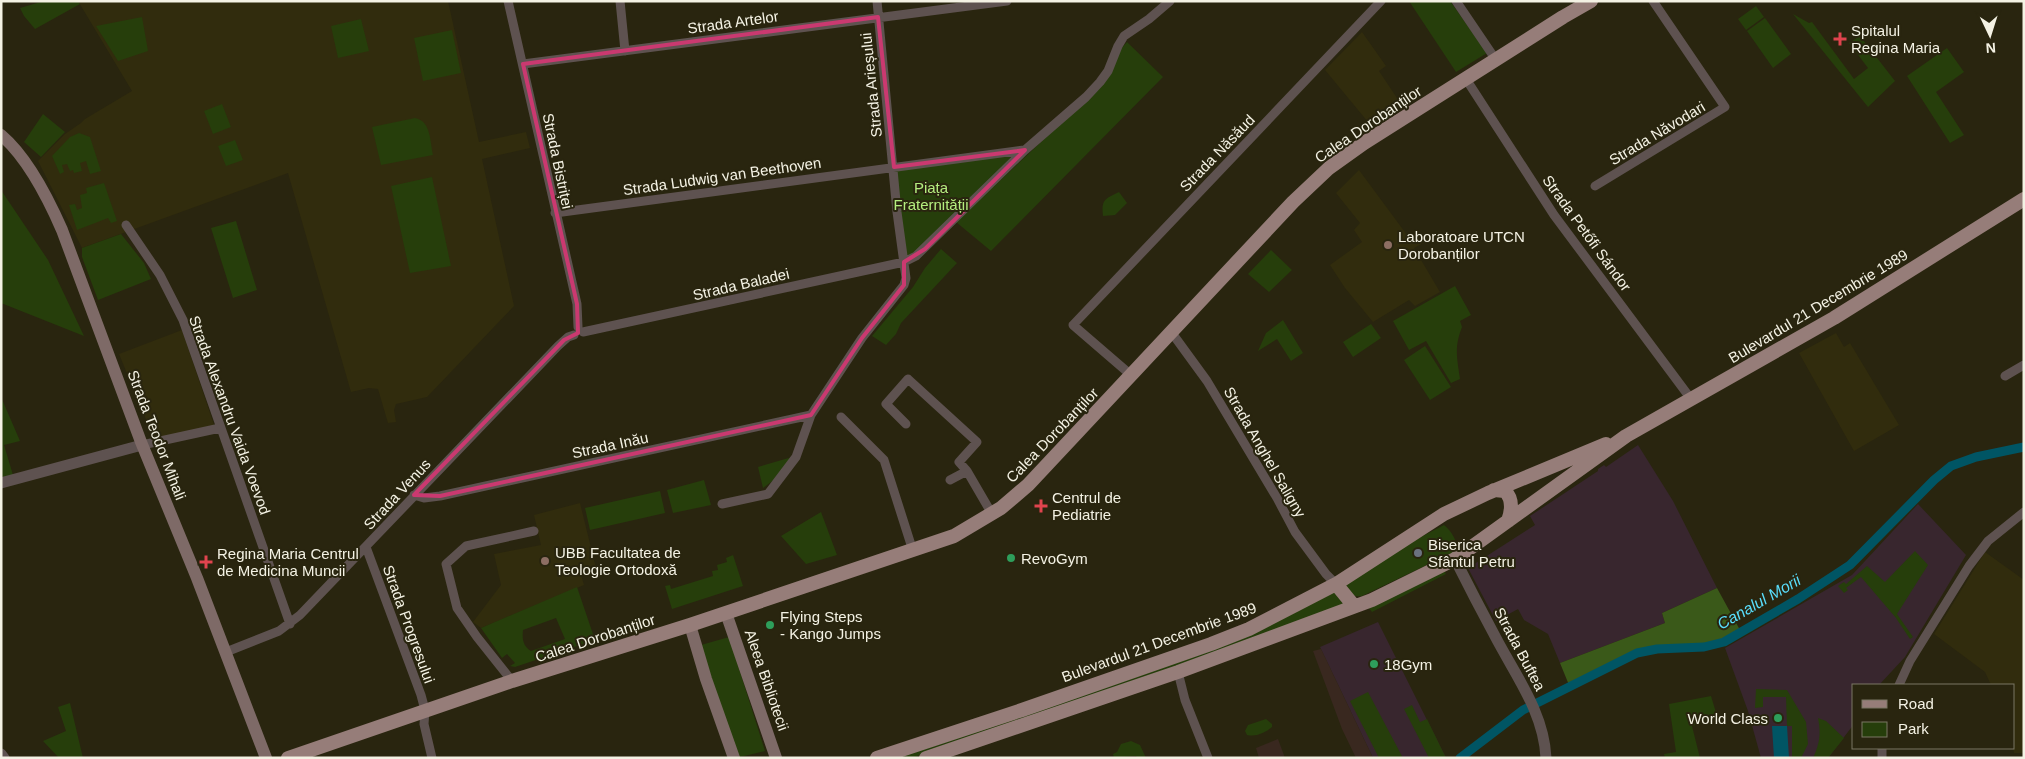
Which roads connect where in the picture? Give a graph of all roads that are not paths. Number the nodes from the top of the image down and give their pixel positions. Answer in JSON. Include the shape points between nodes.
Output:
{"nodes":[{"id":1,"x":508,"y":1,"type":"edge"},
{"id":2,"x":620,"y":1,"type":"edge"},
{"id":3,"x":876,"y":1,"type":"edge"},
{"id":4,"x":1007,"y":1,"type":"edge"},
{"id":5,"x":1170,"y":1,"type":"edge"},
{"id":6,"x":1381,"y":1,"type":"edge"},
{"id":7,"x":1456,"y":1,"type":"edge"},
{"id":8,"x":1591,"y":1,"type":"edge"},
{"id":9,"x":1653,"y":1,"type":"edge"},
{"id":10,"x":878,"y":17,"type":"junction"},
{"id":11,"x":625,"y":51,"type":"junction"},
{"id":12,"x":1496,"y":60,"type":"junction"},
{"id":13,"x":523,"y":64,"type":"junction"},
{"id":14,"x":1466,"y":79,"type":"junction"},
{"id":15,"x":1,"y":135,"type":"edge"},
{"id":16,"x":1025,"y":150,"type":"junction"},
{"id":17,"x":894,"y":166,"type":"junction"},
{"id":18,"x":1595,"y":186,"type":"dead end"},
{"id":19,"x":2024,"y":200,"type":"edge"},
{"id":20,"x":555,"y":213,"type":"junction"},
{"id":21,"x":126,"y":225,"type":"dead end"},
{"id":22,"x":904,"y":262,"type":"junction"},
{"id":23,"x":578,"y":331,"type":"junction"},
{"id":24,"x":1172,"y":333,"type":"junction"},
{"id":25,"x":2024,"y":365,"type":"edge"},
{"id":26,"x":1131,"y":375,"type":"junction"},
{"id":27,"x":2006,"y":376,"type":"dead end"},
{"id":28,"x":1691,"y":399,"type":"junction"},
{"id":29,"x":811,"y":415,"type":"junction"},
{"id":30,"x":842,"y":417,"type":"dead end"},
{"id":31,"x":906,"y":424,"type":"dead end"},
{"id":32,"x":220,"y":428,"type":"junction"},
{"id":33,"x":1626,"y":436,"type":"junction"},
{"id":34,"x":142,"y":445,"type":"junction"},
{"id":35,"x":967,"y":471,"type":"junction"},
{"id":36,"x":950,"y":480,"type":"dead end"},
{"id":37,"x":1,"y":483,"type":"edge"},
{"id":38,"x":1494,"y":490,"type":"junction"},
{"id":39,"x":414,"y":495,"type":"junction"},
{"id":40,"x":722,"y":504,"type":"dead end"},
{"id":41,"x":2024,"y":512,"type":"edge"},
{"id":42,"x":992,"y":514,"type":"junction"},
{"id":43,"x":1508,"y":521,"type":"junction"},
{"id":44,"x":534,"y":531,"type":"dead end"},
{"id":45,"x":366,"y":547,"type":"junction"},
{"id":46,"x":913,"y":551,"type":"junction"},
{"id":47,"x":1455,"y":559,"type":"junction"},
{"id":48,"x":1336,"y":584,"type":"junction"},
{"id":49,"x":1354,"y":606,"type":"junction"},
{"id":50,"x":726,"y":613,"type":"junction"},
{"id":51,"x":290,"y":624,"type":"junction"},
{"id":52,"x":690,"y":625,"type":"junction"},
{"id":53,"x":226,"y":652,"type":"junction"},
{"id":54,"x":1178,"y":672,"type":"junction"},
{"id":55,"x":512,"y":681,"type":"junction"},
{"id":56,"x":1899,"y":684,"type":"edge"},
{"id":57,"x":425,"y":710,"type":"junction"},
{"id":58,"x":1,"y":754,"type":"edge"},
{"id":59,"x":4,"y":758,"type":"edge"},
{"id":60,"x":266,"y":758,"type":"edge"},
{"id":61,"x":288,"y":758,"type":"edge"},
{"id":62,"x":432,"y":758,"type":"edge"},
{"id":63,"x":734,"y":758,"type":"edge"},
{"id":64,"x":776,"y":758,"type":"edge"},
{"id":65,"x":877,"y":758,"type":"edge"},
{"id":66,"x":926,"y":758,"type":"edge"},
{"id":67,"x":1208,"y":758,"type":"edge"},
{"id":68,"x":1546,"y":758,"type":"edge"}],
"edges":[{"from":1,"to":13,"type":"street","name":"Strada Bistriței"},
{"from":2,"to":11,"type":"street"},
{"from":3,"to":10,"type":"street","name":"Strada Arieșului"},
{"from":4,"to":10,"type":"street","name":"Strada Artelor"},
{"from":5,"to":16,"type":"street","via":[[1124,36],[1100,82]]},
{"from":6,"to":26,"type":"street","name":"Strada Năsăud","via":[[1073,325]]},
{"from":7,"to":12,"type":"street"},
{"from":8,"to":12,"type":"main road","name":"Calea Dorobanților"},
{"from":9,"to":18,"type":"street","name":"Strada Năvodari","via":[[1725,107]]},
{"from":10,"to":11,"type":"street","name":"Strada Artelor"},
{"from":10,"to":17,"type":"street","name":"Strada Arieșului"},
{"from":11,"to":13,"type":"street","name":"Strada Artelor"},
{"from":12,"to":14,"type":"main road","name":"Calea Dorobanților"},
{"from":13,"to":20,"type":"street","name":"Strada Bistriței"},
{"from":14,"to":24,"type":"main road","name":"Calea Dorobanților","via":[[1329,168],[1292,202]]},
{"from":14,"to":28,"type":"street","name":"Strada Petőfi Sándor","via":[[1554,215]]},
{"from":15,"to":34,"type":"main road","name":"Strada Teodor Mihali","via":[[22,159],[53,210]]},
{"from":16,"to":17,"type":"street"},
{"from":16,"to":22,"type":"street","via":[[925,249]]},
{"from":17,"to":20,"type":"street","name":"Strada Ludwig van Beethoven"},
{"from":17,"to":22,"type":"street"},
{"from":19,"to":28,"type":"main road","name":"Bulevardul 21 Decembrie 1989","via":[[1834,318]]},
{"from":20,"to":23,"type":"street","name":"Strada Bistriței","via":[[577,304]]},
{"from":21,"to":32,"type":"street","name":"Strada Alexandru Vaida Voevod","via":[[160,275],[183,320]]},
{"from":22,"to":23,"type":"street","name":"Strada Baladei"},
{"from":22,"to":29,"type":"street","via":[[904,286],[862,338]]},
{"from":23,"to":39,"type":"street","name":"Strada Venus","via":[[558,346]]},
{"from":24,"to":26,"type":"main road","name":"Calea Dorobanților"},
{"from":24,"to":48,"type":"street","name":"Strada Anghel Saligny","via":[[1217,398],[1295,532]]},
{"from":25,"to":27,"type":"street"},
{"from":26,"to":42,"type":"main road","name":"Calea Dorobanților","via":[[1028,485]]},
{"from":28,"to":33,"type":"main road","name":"Bulevardul 21 Decembrie 1989"},
{"from":29,"to":39,"type":"street","name":"Strada Inău","via":[[440,496],[424,498]]},
{"from":29,"to":40,"type":"street","via":[[796,458],[768,494]]},
{"from":30,"to":46,"type":"street","via":[[884,460]]},
{"from":31,"to":35,"type":"street","via":[[886,404],[908,379],[977,442],[959,462]]},
{"from":32,"to":34,"type":"street"},
{"from":32,"to":51,"type":"street","name":"Strada Alexandru Vaida Voevod"},
{"from":33,"to":38,"type":"main road","name":"Bulevardul 21 Decembrie 1989"},
{"from":33,"to":43,"type":"main road","name":"Bulevardul 21 Decembrie 1989"},
{"from":34,"to":37,"type":"street"},
{"from":34,"to":53,"type":"main road","name":"Strada Teodor Mihali"},
{"from":35,"to":36,"type":"street"},
{"from":35,"to":42,"type":"street"},
{"from":38,"to":43,"type":"main road","via":[[1505,491],[1510,496]]},
{"from":38,"to":48,"type":"main road","name":"Bulevardul 21 Decembrie 1989","via":[[1439,516]]},
{"from":39,"to":45,"type":"street","name":"Strada Venus"},
{"from":41,"to":56,"type":"street","via":[[1988,541],[1969,566]]},
{"from":42,"to":46,"type":"main road","name":"Calea Dorobanților","via":[[954,536]]},
{"from":43,"to":47,"type":"main road","name":"Bulevardul 21 Decembrie 1989"},
{"from":44,"to":55,"type":"street","via":[[466,546],[446,564],[457,608]]},
{"from":45,"to":51,"type":"street","name":"Strada Venus"},
{"from":45,"to":57,"type":"street","name":"Strada Progresului"},
{"from":46,"to":50,"type":"main road","name":"Calea Dorobanților"},
{"from":47,"to":49,"type":"main road","name":"Bulevardul 21 Decembrie 1989","via":[[1403,586]]},
{"from":47,"to":68,"type":"street","name":"Strada Buftea","via":[[1535,711]]},
{"from":48,"to":49,"type":"main road"},
{"from":48,"to":65,"type":"main road","name":"Bulevardul 21 Decembrie 1989","via":[[1227,638]]},
{"from":49,"to":54,"type":"main road","name":"Bulevardul 21 Decembrie 1989"},
{"from":50,"to":52,"type":"main road","name":"Calea Dorobanților"},
{"from":50,"to":64,"type":"main road","name":"Aleea Bibliotecii"},
{"from":51,"to":53,"type":"street","name":"Strada Venus"},
{"from":52,"to":55,"type":"main road","name":"Calea Dorobanților"},
{"from":52,"to":63,"type":"main road"},
{"from":53,"to":60,"type":"main road","name":"Strada Teodor Mihali"},
{"from":54,"to":66,"type":"main road","name":"Bulevardul 21 Decembrie 1989"},
{"from":54,"to":67,"type":"street","via":[[1185,700]]},
{"from":55,"to":57,"type":"main road","name":"Calea Dorobanților"},
{"from":57,"to":61,"type":"main road","name":"Calea Dorobanților"},
{"from":57,"to":62,"type":"street","name":"Strada Progresului","via":[[424,724]]},
{"from":58,"to":59,"type":"street"}]}
